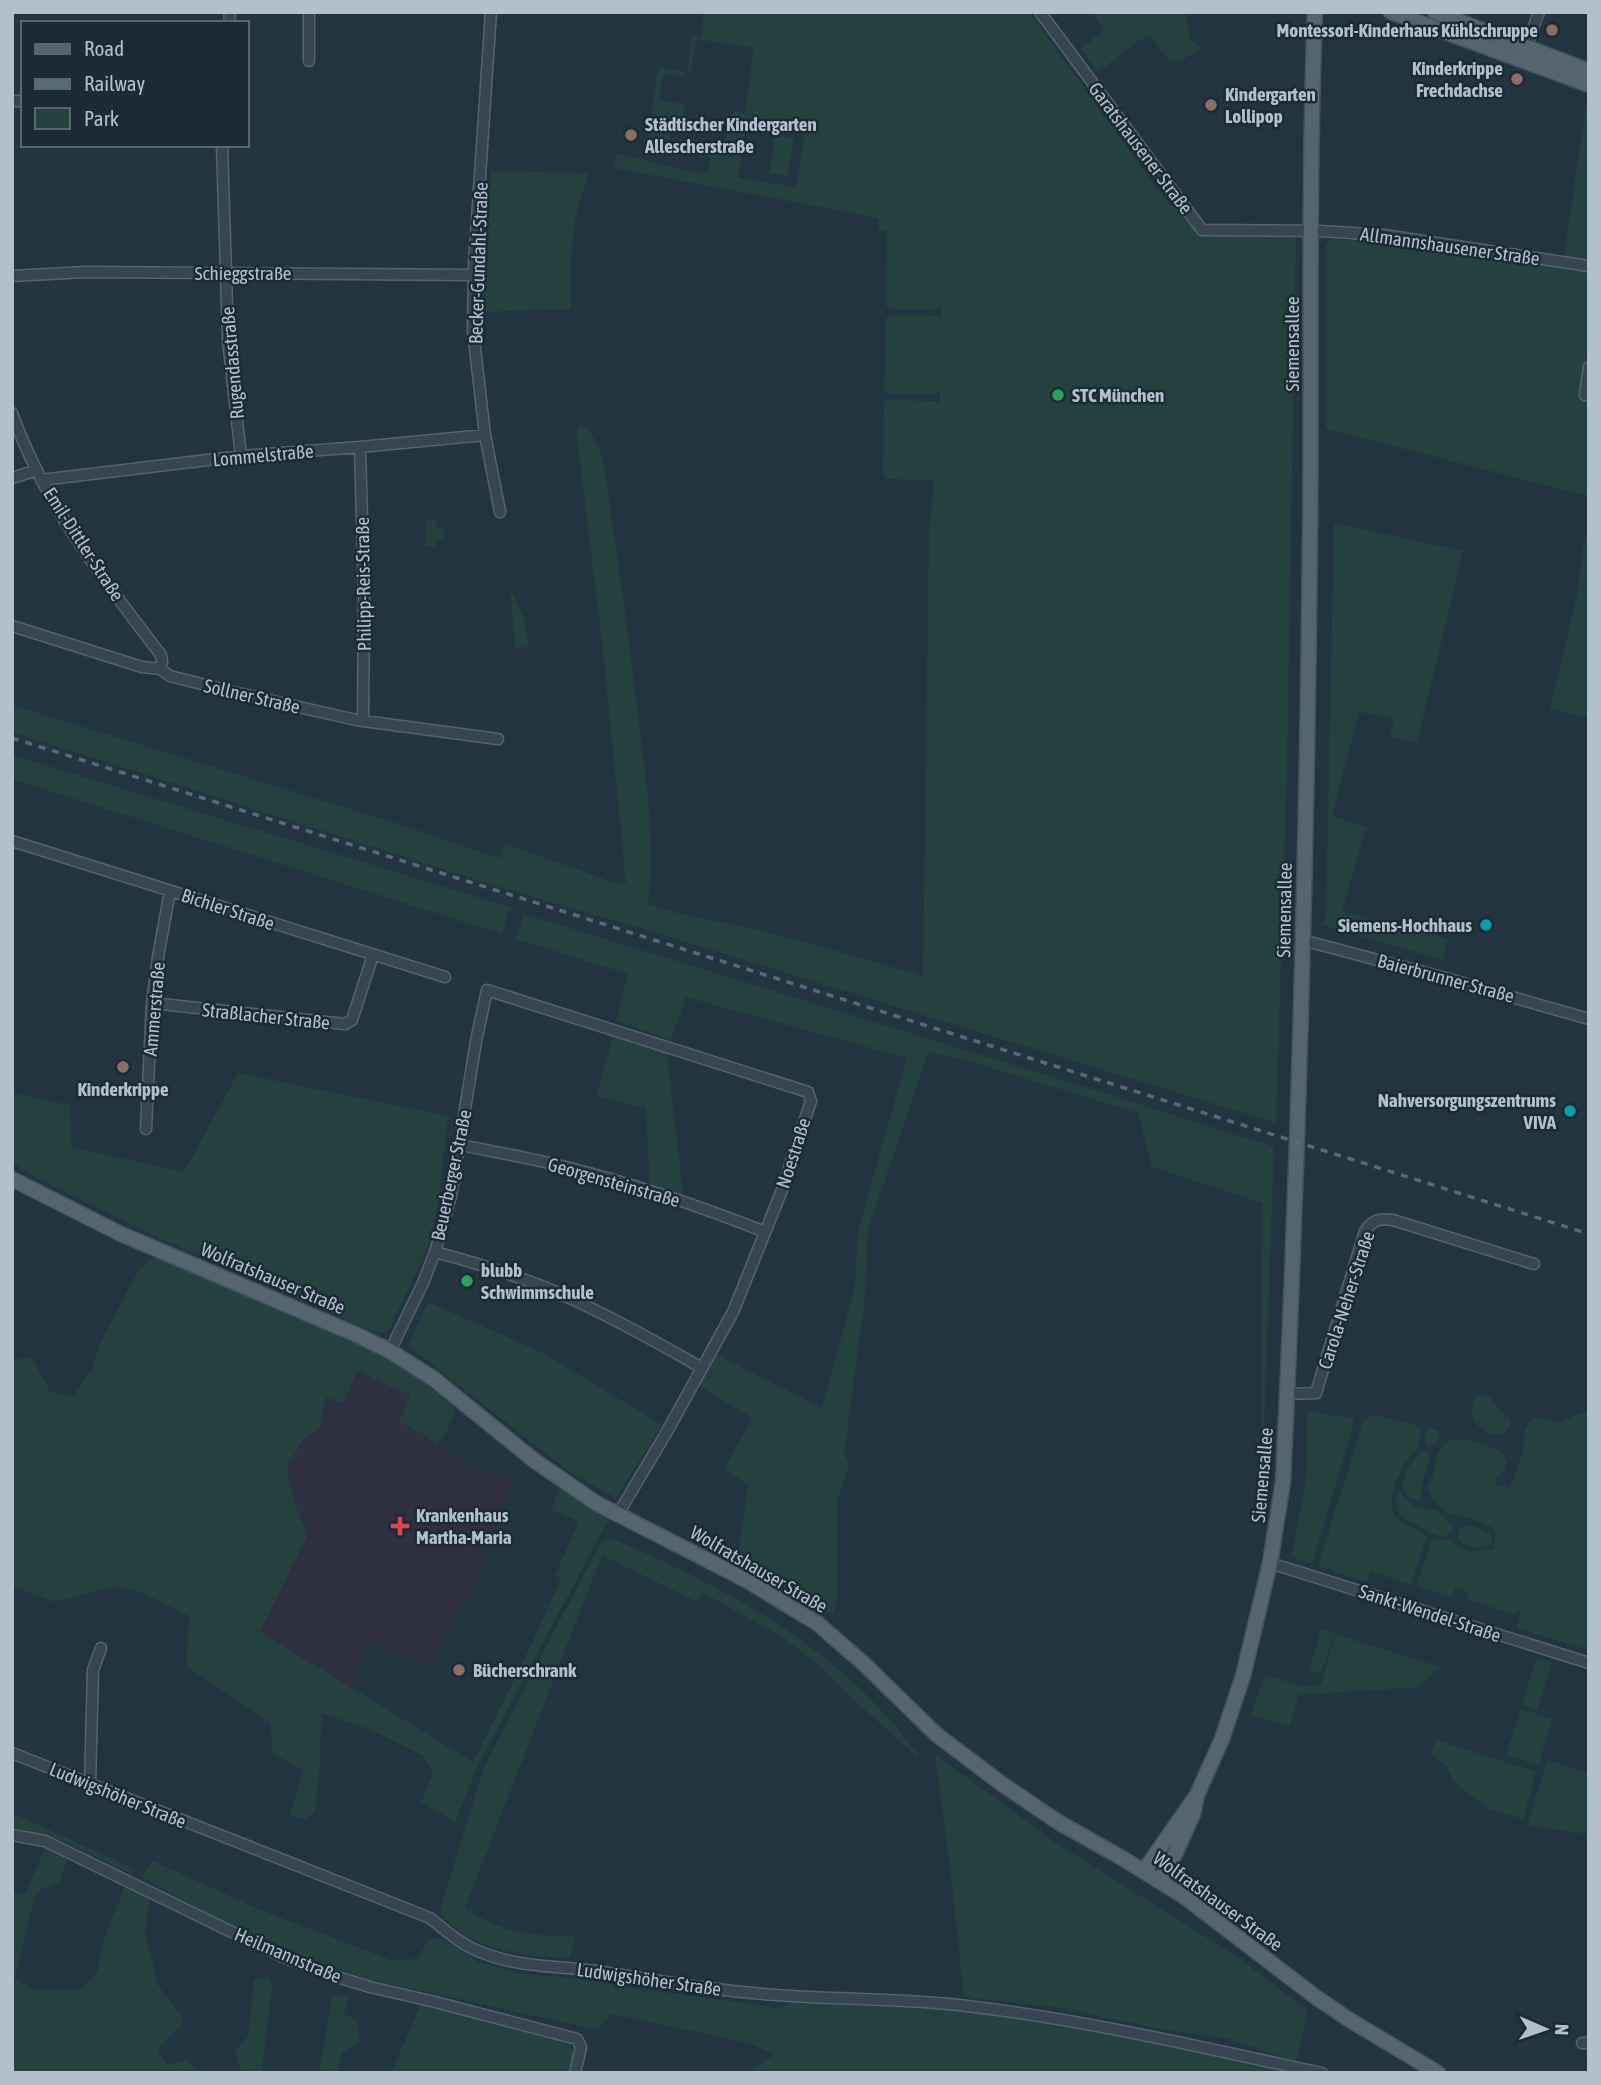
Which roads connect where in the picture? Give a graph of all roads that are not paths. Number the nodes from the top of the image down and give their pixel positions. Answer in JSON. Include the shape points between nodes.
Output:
{"nodes":[{"id":1,"x":309,"y":12,"type":"edge"},
{"id":2,"x":491,"y":12,"type":"edge"},
{"id":3,"x":1040,"y":12,"type":"edge"},
{"id":4,"x":1315,"y":12,"type":"edge"},
{"id":5,"x":1391,"y":12,"type":"edge"},
{"id":6,"x":1435,"y":12,"type":"edge"},
{"id":7,"x":1539,"y":12,"type":"edge"},
{"id":8,"x":1527,"y":47,"type":"junction"},
{"id":9,"x":309,"y":61,"type":"dead end"},
{"id":10,"x":1589,"y":71,"type":"edge"},
{"id":11,"x":1589,"y":85,"type":"edge"},
{"id":12,"x":222,"y":147,"type":"edge"},
{"id":13,"x":1310,"y":231,"type":"junction"},
{"id":14,"x":1589,"y":266,"type":"edge"},
{"id":15,"x":225,"y":274,"type":"junction"},
{"id":16,"x":474,"y":275,"type":"junction"},
{"id":17,"x":12,"y":276,"type":"edge"},
{"id":18,"x":1589,"y":367,"type":"edge"},
{"id":19,"x":1584,"y":395,"type":"dead end"},
{"id":20,"x":12,"y":413,"type":"edge"},
{"id":21,"x":485,"y":435,"type":"junction"},
{"id":22,"x":360,"y":447,"type":"junction"},
{"id":23,"x":241,"y":456,"type":"junction"},
{"id":24,"x":39,"y":475,"type":"junction"},
{"id":25,"x":12,"y":478,"type":"edge"},
{"id":26,"x":500,"y":512,"type":"dead end"},
{"id":27,"x":12,"y":626,"type":"edge"},
{"id":28,"x":160,"y":669,"type":"junction"},
{"id":29,"x":363,"y":721,"type":"junction"},
{"id":30,"x":498,"y":739,"type":"dead end"},
{"id":31,"x":12,"y":841,"type":"edge"},
{"id":32,"x":170,"y":891,"type":"junction"},
{"id":33,"x":1302,"y":940,"type":"junction"},
{"id":34,"x":373,"y":955,"type":"junction"},
{"id":35,"x":444,"y":977,"type":"dead end"},
{"id":36,"x":487,"y":990,"type":"joint"},
{"id":37,"x":152,"y":1003,"type":"junction"},
{"id":38,"x":1589,"y":1019,"type":"edge"},
{"id":39,"x":146,"y":1129,"type":"dead end"},
{"id":40,"x":460,"y":1145,"type":"junction"},
{"id":41,"x":12,"y":1179,"type":"edge"},
{"id":42,"x":765,"y":1232,"type":"junction"},
{"id":43,"x":435,"y":1252,"type":"junction"},
{"id":44,"x":1534,"y":1264,"type":"dead end"},
{"id":45,"x":390,"y":1351,"type":"junction"},
{"id":46,"x":702,"y":1368,"type":"junction"},
{"id":47,"x":1287,"y":1394,"type":"junction"},
{"id":48,"x":618,"y":1514,"type":"junction"},
{"id":49,"x":1270,"y":1563,"type":"junction"},
{"id":50,"x":100,"y":1648,"type":"dead end"},
{"id":51,"x":1589,"y":1663,"type":"edge"},
{"id":52,"x":12,"y":1753,"type":"edge"},
{"id":53,"x":90,"y":1785,"type":"junction"},
{"id":54,"x":1197,"y":1795,"type":"junction"},
{"id":55,"x":12,"y":1835,"type":"edge"},
{"id":56,"x":1144,"y":1871,"type":"junction"},
{"id":57,"x":1160,"y":1881,"type":"junction"},
{"id":58,"x":1429,"y":2071,"type":"edge"},
{"id":59,"x":575,"y":2073,"type":"edge"},
{"id":60,"x":1322,"y":2073,"type":"edge"}],
"edges":[{"from":1,"to":9,"type":"street"},
{"from":2,"to":16,"type":"street","name":"Becker-Gundahl-Straße"},
{"from":3,"to":13,"type":"street","name":"Garatshausener Straße","via":[[1202,230]]},
{"from":4,"to":13,"type":"main road","name":"Siemensallee"},
{"from":5,"to":11,"type":"main road"},
{"from":6,"to":8,"type":"main road"},
{"from":7,"to":8,"type":"street"},
{"from":8,"to":10,"type":"main road"},
{"from":12,"to":15,"type":"street","name":"Rugendasstraße"},
{"from":13,"to":14,"type":"street","name":"Allmannshausener Straße","via":[[1384,235]]},
{"from":13,"to":33,"type":"main road","name":"Siemensallee","via":[[1310,577]]},
{"from":15,"to":16,"type":"street","name":"Schieggstraße"},
{"from":15,"to":17,"type":"street","name":"Schieggstraße"},
{"from":15,"to":23,"type":"street","name":"Rugendasstraße"},
{"from":16,"to":21,"type":"street","name":"Becker-Gundahl-Straße","via":[[475,352]]},
{"from":18,"to":19,"type":"street"},
{"from":20,"to":24,"type":"street","name":"Emil-Dittler-Straße"},
{"from":21,"to":22,"type":"street","name":"Lommelstraße"},
{"from":21,"to":26,"type":"street","name":"Becker-Gundahl-Straße"},
{"from":22,"to":23,"type":"street","name":"Lommelstraße"},
{"from":22,"to":29,"type":"street","name":"Philipp-Reis-Straße"},
{"from":23,"to":24,"type":"street","name":"Lommelstraße"},
{"from":24,"to":25,"type":"street","name":"Lommelstraße"},
{"from":24,"to":28,"type":"street","name":"Emil-Dittler-Straße","via":[[84,550],[162,655]]},
{"from":27,"to":28,"type":"street","name":"Sollner Straße"},
{"from":28,"to":29,"type":"street","name":"Sollner Straße","via":[[170,676]]},
{"from":29,"to":30,"type":"street","name":"Sollner Straße"},
{"from":31,"to":32,"type":"street","name":"Bichler Straße"},
{"from":32,"to":34,"type":"street","name":"Bichler Straße"},
{"from":32,"to":37,"type":"street","name":"Ammerstraße"},
{"from":33,"to":38,"type":"street","name":"Baierbrunner Straße"},
{"from":33,"to":47,"type":"main road","name":"Siemensallee"},
{"from":34,"to":35,"type":"street","name":"Bichler Straße"},
{"from":34,"to":37,"type":"street","name":"Straßlacher Straße","via":[[352,1020],[345,1024]]},
{"from":36,"to":40,"type":"street","name":"Beuerberger Straße"},
{"from":36,"to":42,"type":"street","name":"Noestraße","via":[[808,1091],[811,1101]]},
{"from":37,"to":39,"type":"street","name":"Ammerstraße"},
{"from":40,"to":42,"type":"street","name":"Georgensteinstraße","via":[[631,1185]]},
{"from":40,"to":43,"type":"street","name":"Beuerberger Straße"},
{"from":41,"to":45,"type":"main road","name":"Wolfratshauser Straße","via":[[121,1234]]},
{"from":42,"to":46,"type":"street","name":"Noestraße","via":[[733,1312]]},
{"from":43,"to":45,"type":"street","name":"Beuerberger Straße"},
{"from":43,"to":46,"type":"street","via":[[577,1301]]},
{"from":44,"to":47,"type":"street","name":"Carola-Neher-Straße","via":[[1393,1220],[1371,1223],[1316,1393]]},
{"from":45,"to":48,"type":"main road","name":"Wolfratshauser Straße","via":[[435,1379],[535,1461]]},
{"from":46,"to":48,"type":"street","name":"Noestraße"},
{"from":47,"to":49,"type":"main road","name":"Siemensallee","via":[[1283,1482]]},
{"from":48,"to":56,"type":"main road","name":"Wolfratshauser Straße","via":[[746,1580],[817,1623],[937,1735],[1058,1822]]},
{"from":49,"to":51,"type":"street","name":"Sankt-Wendel-Straße"},
{"from":49,"to":54,"type":"main road","name":"Siemensallee","via":[[1243,1676]]},
{"from":50,"to":53,"type":"street","via":[[93,1670]]},
{"from":52,"to":53,"type":"street","name":"Ludwigshöher Straße"},
{"from":53,"to":60,"type":"street","name":"Ludwigshöher Straße","via":[[430,1918],[482,1953],[504,1959],[778,1996],[877,1998],[1032,2014]]},
{"from":54,"to":56,"type":"main road","name":"Siemensallee"},
{"from":54,"to":57,"type":"main road","name":"Siemensallee","via":[[1193,1814]]},
{"from":55,"to":59,"type":"street","name":"Heilmannstraße","via":[[45,1841],[283,1957],[334,1976],[577,2039],[581,2048]]},
{"from":56,"to":57,"type":"main road","name":"Wolfratshauser Straße"},
{"from":57,"to":58,"type":"main road","name":"Wolfratshauser Straße","via":[[1317,1998]]}]}
